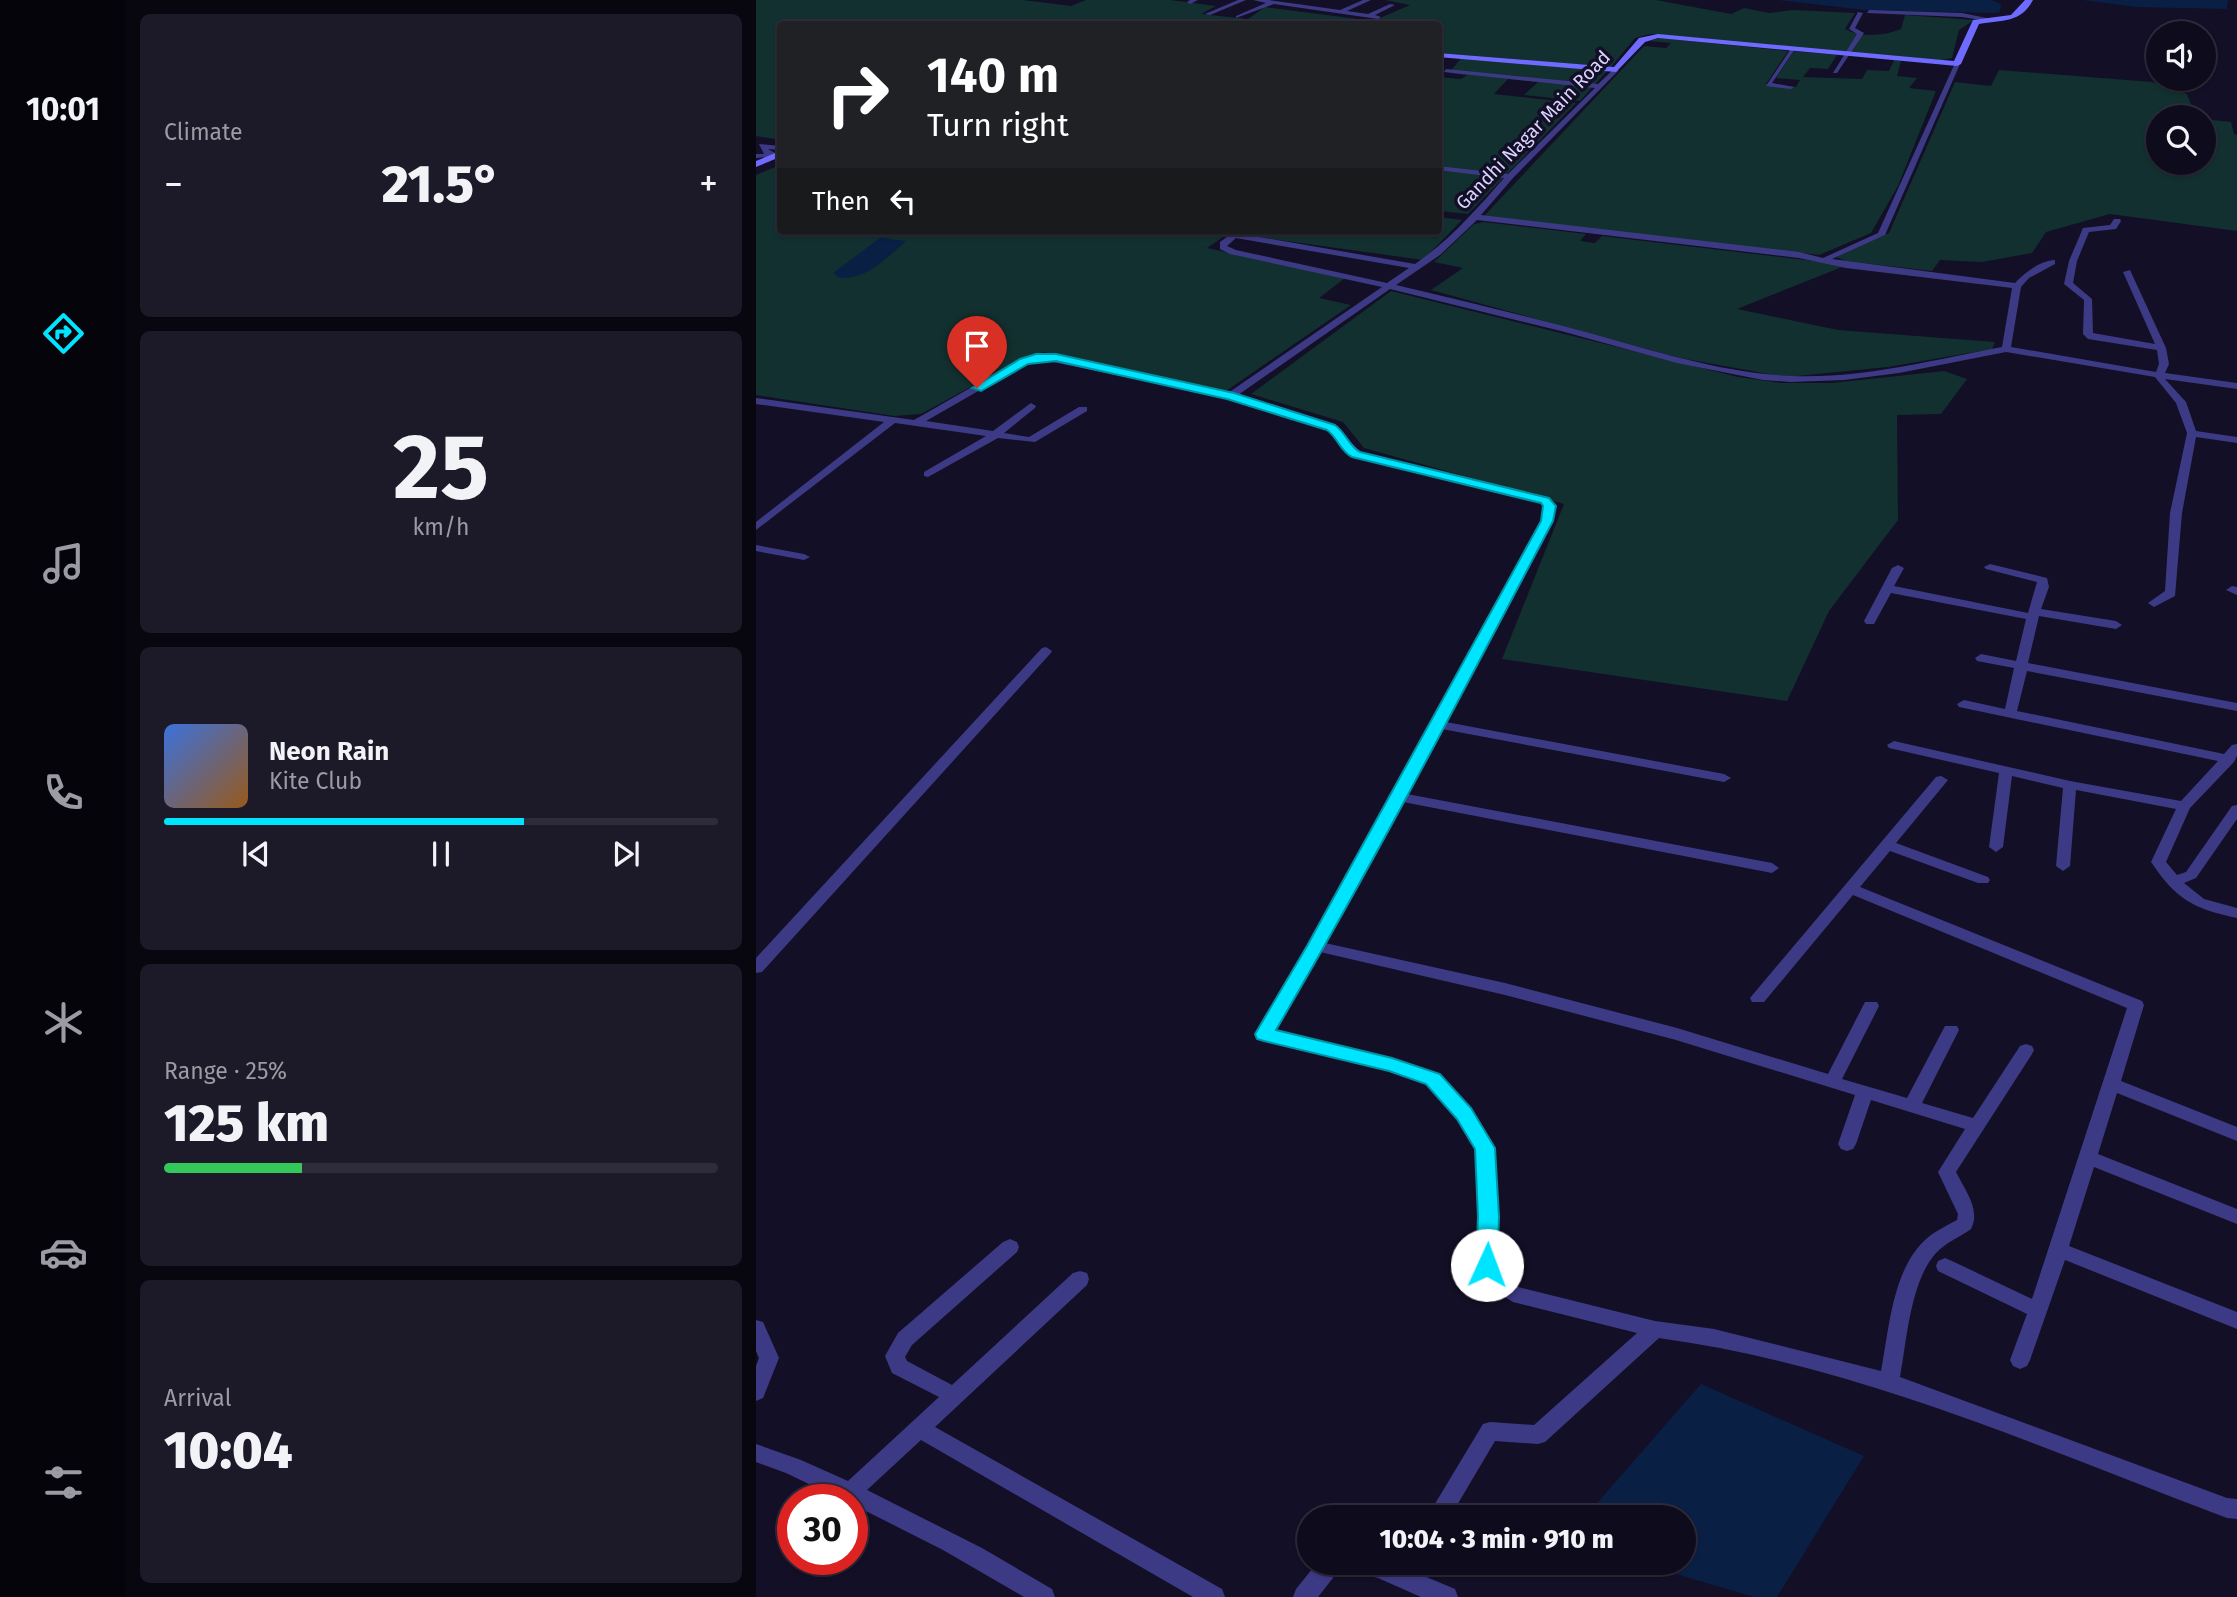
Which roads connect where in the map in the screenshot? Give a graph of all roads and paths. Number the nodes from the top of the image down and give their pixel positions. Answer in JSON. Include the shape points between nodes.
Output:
{"nodes":[{"id":1,"x":1243,"y":0,"type":"edge"},
{"id":2,"x":1256,"y":0,"type":"edge"},
{"id":3,"x":1330,"y":0,"type":"edge"},
{"id":4,"x":1368,"y":0,"type":"edge"},
{"id":5,"x":2029,"y":0,"type":"edge"},
{"id":6,"x":1274,"y":3,"type":"junction"},
{"id":7,"x":1392,"y":5,"type":"dead end"},
{"id":8,"x":1312,"y":8,"type":"junction"},
{"id":9,"x":1341,"y":12,"type":"junction"},
{"id":10,"x":1868,"y":12,"type":"dead end"},
{"id":11,"x":1860,"y":13,"type":"dead end"},
{"id":12,"x":1208,"y":14,"type":"dead end"},
{"id":13,"x":1368,"y":16,"type":"junction"},
{"id":14,"x":1238,"y":17,"type":"dead end"},
{"id":15,"x":1378,"y":17,"type":"dead end"},
{"id":16,"x":1988,"y":19,"type":"junction"},
{"id":17,"x":1792,"y":49,"type":"junction"},
{"id":18,"x":1847,"y":54,"type":"junction"},
{"id":19,"x":1442,"y":55,"type":"edge"},
{"id":20,"x":1459,"y":55,"type":"junction"},
{"id":21,"x":1956,"y":64,"type":"junction"},
{"id":22,"x":1616,"y":70,"type":"junction"},
{"id":23,"x":1446,"y":71,"type":"junction"},
{"id":24,"x":1835,"y":72,"type":"dead end"},
{"id":25,"x":1442,"y":74,"type":"edge"},
{"id":26,"x":1599,"y":86,"type":"junction"},
{"id":27,"x":1791,"y":87,"type":"dead end"},
{"id":28,"x":759,"y":145,"type":"edge"},
{"id":29,"x":777,"y":153,"type":"edge"},
{"id":30,"x":777,"y":154,"type":"edge"},
{"id":31,"x":757,"y":161,"type":"edge"},
{"id":32,"x":1442,"y":168,"type":"edge"},
{"id":33,"x":1510,"y":176,"type":"junction"},
{"id":34,"x":1475,"y":217,"type":"junction"},
{"id":35,"x":2117,"y":221,"type":"dead end"},
{"id":36,"x":1235,"y":235,"type":"edge"},
{"id":37,"x":1249,"y":235,"type":"edge"},
{"id":38,"x":1826,"y":259,"type":"junction"},
{"id":39,"x":2052,"y":262,"type":"dead end"},
{"id":40,"x":1418,"y":267,"type":"junction"},
{"id":41,"x":2127,"y":272,"type":"dead end"},
{"id":42,"x":1391,"y":284,"type":"junction"},
{"id":43,"x":2017,"y":286,"type":"junction"},
{"id":44,"x":2161,"y":348,"type":"junction"},
{"id":45,"x":2006,"y":349,"type":"junction"},
{"id":46,"x":2159,"y":375,"type":"junction"},
{"id":47,"x":2237,"y":386,"type":"edge"},
{"id":48,"x":1230,"y":396,"type":"junction"},
{"id":49,"x":756,"y":401,"type":"edge"},
{"id":50,"x":1031,"y":405,"type":"dead end"},
{"id":51,"x":1083,"y":409,"type":"dead end"},
{"id":52,"x":891,"y":421,"type":"junction"},
{"id":53,"x":916,"y":423,"type":"junction"},
{"id":54,"x":2192,"y":433,"type":"junction"},
{"id":55,"x":994,"y":436,"type":"junction"},
{"id":56,"x":2237,"y":440,"type":"edge"},
{"id":57,"x":928,"y":474,"type":"dead end"},
{"id":58,"x":756,"y":527,"type":"edge"},
{"id":59,"x":756,"y":548,"type":"edge"},
{"id":60,"x":804,"y":557,"type":"dead end"},
{"id":61,"x":1990,"y":567,"type":"dead end"},
{"id":62,"x":1898,"y":568,"type":"dead end"},
{"id":63,"x":1889,"y":589,"type":"junction"},
{"id":64,"x":2154,"y":603,"type":"dead end"},
{"id":65,"x":2033,"y":614,"type":"junction"},
{"id":66,"x":1870,"y":621,"type":"dead end"},
{"id":67,"x":2116,"y":625,"type":"dead end"},
{"id":68,"x":1046,"y":651,"type":"dead end"},
{"id":69,"x":1982,"y":658,"type":"dead end"},
{"id":70,"x":2020,"y":666,"type":"junction"},
{"id":71,"x":1964,"y":704,"type":"dead end"},
{"id":72,"x":2237,"y":707,"type":"edge"},
{"id":73,"x":2010,"y":714,"type":"junction"},
{"id":74,"x":1438,"y":724,"type":"junction"},
{"id":75,"x":1894,"y":745,"type":"dead end"},
{"id":76,"x":2233,"y":754,"type":"edge"},
{"id":77,"x":2006,"y":770,"type":"junction"},
{"id":78,"x":1724,"y":778,"type":"dead end"},
{"id":79,"x":1941,"y":780,"type":"dead end"},
{"id":80,"x":2070,"y":785,"type":"junction"},
{"id":81,"x":1398,"y":797,"type":"junction"},
{"id":82,"x":2184,"y":806,"type":"junction"},
{"id":83,"x":2237,"y":809,"type":"edge"},
{"id":84,"x":1888,"y":845,"type":"junction"},
{"id":85,"x":1996,"y":847,"type":"dead end"},
{"id":86,"x":2063,"y":866,"type":"dead end"},
{"id":87,"x":1772,"y":867,"type":"dead end"},
{"id":88,"x":1983,"y":880,"type":"dead end"},
{"id":89,"x":2174,"y":882,"type":"junction"},
{"id":90,"x":1852,"y":889,"type":"junction"},
{"id":91,"x":2237,"y":913,"type":"edge"},
{"id":92,"x":1316,"y":946,"type":"junction"},
{"id":93,"x":756,"y":968,"type":"edge"},
{"id":94,"x":1758,"y":999,"type":"dead end"},
{"id":95,"x":1871,"y":1006,"type":"dead end"},
{"id":96,"x":1951,"y":1030,"type":"dead end"},
{"id":97,"x":2026,"y":1050,"type":"dead end"},
{"id":98,"x":1832,"y":1082,"type":"junction"},
{"id":99,"x":2112,"y":1084,"type":"junction"},
{"id":100,"x":1865,"y":1092,"type":"junction"},
{"id":101,"x":1912,"y":1106,"type":"junction"},
{"id":102,"x":1976,"y":1126,"type":"junction"},
{"id":103,"x":2237,"y":1134,"type":"edge"},
{"id":104,"x":1847,"y":1144,"type":"dead end"},
{"id":105,"x":2089,"y":1158,"type":"junction"},
{"id":106,"x":2237,"y":1217,"type":"edge"},
{"id":107,"x":1010,"y":1247,"type":"dead end"},
{"id":108,"x":2059,"y":1250,"type":"junction"},
{"id":109,"x":1945,"y":1266,"type":"dead end"},
{"id":110,"x":1080,"y":1279,"type":"dead end"},
{"id":111,"x":2038,"y":1311,"type":"junction"},
{"id":112,"x":2237,"y":1321,"type":"edge"},
{"id":113,"x":756,"y":1328,"type":"edge"},
{"id":114,"x":1655,"y":1329,"type":"junction"},
{"id":115,"x":2020,"y":1360,"type":"dead end"},
{"id":116,"x":1889,"y":1382,"type":"junction"},
{"id":117,"x":756,"y":1392,"type":"edge"},
{"id":118,"x":955,"y":1396,"type":"junction"},
{"id":119,"x":920,"y":1429,"type":"junction"},
{"id":120,"x":756,"y":1452,"type":"edge"},
{"id":121,"x":831,"y":1484,"type":"edge"},
{"id":122,"x":860,"y":1484,"type":"edge"},
{"id":123,"x":868,"y":1502,"type":"edge"},
{"id":124,"x":1445,"y":1505,"type":"edge"},
{"id":125,"x":2237,"y":1510,"type":"edge"},
{"id":126,"x":1321,"y":1575,"type":"edge"},
{"id":127,"x":1414,"y":1575,"type":"edge"},
{"id":128,"x":1044,"y":1597,"type":"edge"},
{"id":129,"x":1214,"y":1597,"type":"edge"},
{"id":130,"x":1304,"y":1597,"type":"edge"},
{"id":131,"x":1447,"y":1597,"type":"edge"}],
"edges":[{"from":1,"to":12,"type":"street"},
{"from":2,"to":6,"type":"street"},
{"from":3,"to":8,"type":"street"},
{"from":4,"to":9,"type":"street"},
{"from":5,"to":16,"type":"street","via":[[2018,16]]},
{"from":6,"to":8,"type":"street"},
{"from":6,"to":14,"type":"street"},
{"from":7,"to":13,"type":"street"},
{"from":8,"to":9,"type":"street"},
{"from":9,"to":13,"type":"street"},
{"from":10,"to":16,"type":"street"},
{"from":11,"to":18,"type":"street","via":[[1852,29],[1861,33]]},
{"from":13,"to":15,"type":"street"},
{"from":16,"to":21,"type":"street","via":[[1972,27]]},
{"from":17,"to":18,"type":"street","name":"Gandhi Nagar Main Road"},
{"from":17,"to":22,"type":"street","name":"Gandhi Nagar Main Road","via":[[1651,37],[1642,40]]},
{"from":17,"to":27,"type":"street","via":[[1768,85]]},
{"from":18,"to":21,"type":"street","name":"Gandhi Nagar Main Road"},
{"from":18,"to":24,"type":"street"},
{"from":19,"to":20,"type":"street"},
{"from":20,"to":22,"type":"street"},
{"from":20,"to":23,"type":"street"},
{"from":21,"to":38,"type":"street","via":[[1881,235]]},
{"from":22,"to":26,"type":"street","name":"Gandhi Nagar Main Road"},
{"from":23,"to":25,"type":"street"},
{"from":23,"to":26,"type":"street"},
{"from":26,"to":33,"type":"street","name":"Gandhi Nagar Main Road"},
{"from":28,"to":29,"type":"street","via":[[767,153]]},
{"from":30,"to":31,"type":"street"},
{"from":32,"to":33,"type":"street"},
{"from":33,"to":34,"type":"street","name":"Gandhi Nagar Main Road"},
{"from":34,"to":38,"type":"street"},
{"from":34,"to":40,"type":"street","name":"Gandhi Nagar Main Road"},
{"from":35,"to":44,"type":"street","via":[[2113,226],[2086,230],[2068,284],[2088,299],[2091,337]]},
{"from":36,"to":42,"type":"street","via":[[1223,247]]},
{"from":37,"to":40,"type":"street"},
{"from":38,"to":43,"type":"street"},
{"from":39,"to":43,"type":"street"},
{"from":40,"to":42,"type":"street","name":"Gandhi Nagar Main Road"},
{"from":41,"to":44,"type":"street"},
{"from":42,"to":45,"type":"street","via":[[1680,360],[1792,379],[1884,372]]},
{"from":42,"to":48,"type":"street","name":"Gandhi Nagar Main Road"},
{"from":43,"to":45,"type":"street"},
{"from":44,"to":46,"type":"street","via":[[2164,364]]},
{"from":45,"to":46,"type":"street"},
{"from":46,"to":47,"type":"street"},
{"from":46,"to":54,"type":"street","via":[[2181,402]]},
{"from":48,"to":53,"type":"street","via":[[1043,357],[1024,361]]},
{"from":48,"to":74,"type":"street","via":[[1331,428],[1356,454],[1545,500],[1550,506],[1547,521]]},
{"from":49,"to":52,"type":"street"},
{"from":50,"to":55,"type":"street"},
{"from":51,"to":55,"type":"street","via":[[1031,440]]},
{"from":52,"to":53,"type":"street"},
{"from":52,"to":58,"type":"street"},
{"from":53,"to":55,"type":"street"},
{"from":54,"to":56,"type":"street"},
{"from":54,"to":64,"type":"street","via":[[2176,513],[2171,593]]},
{"from":55,"to":57,"type":"street"},
{"from":59,"to":60,"type":"street"},
{"from":61,"to":65,"type":"street","via":[[2043,580]]},
{"from":62,"to":63,"type":"street"},
{"from":63,"to":65,"type":"street"},
{"from":63,"to":66,"type":"street"},
{"from":65,"to":67,"type":"street"},
{"from":65,"to":70,"type":"street"},
{"from":68,"to":93,"type":"street"},
{"from":69,"to":70,"type":"street"},
{"from":70,"to":72,"type":"street"},
{"from":70,"to":73,"type":"street"},
{"from":71,"to":73,"type":"street"},
{"from":73,"to":76,"type":"street"},
{"from":74,"to":78,"type":"street"},
{"from":74,"to":81,"type":"street"},
{"from":75,"to":77,"type":"street"},
{"from":76,"to":82,"type":"street"},
{"from":77,"to":80,"type":"street"},
{"from":77,"to":85,"type":"street"},
{"from":79,"to":84,"type":"street"},
{"from":80,"to":82,"type":"street"},
{"from":80,"to":86,"type":"street"},
{"from":81,"to":87,"type":"street"},
{"from":81,"to":92,"type":"street"},
{"from":82,"to":89,"type":"street","via":[[2158,862]]},
{"from":83,"to":89,"type":"street","via":[[2191,875]]},
{"from":84,"to":88,"type":"street"},
{"from":84,"to":90,"type":"street"},
{"from":89,"to":91,"type":"street","via":[[2200,905]]},
{"from":90,"to":94,"type":"street"},
{"from":90,"to":99,"type":"street","via":[[2136,1005]]},
{"from":92,"to":98,"type":"street","via":[[1677,1034]]},
{"from":92,"to":114,"type":"street","via":[[1264,1034],[1433,1079],[1464,1114],[1485,1148],[1487,1265],[1494,1280],[1513,1294]]},
{"from":95,"to":98,"type":"street"},
{"from":96,"to":101,"type":"street"},
{"from":97,"to":102,"type":"street"},
{"from":98,"to":100,"type":"street"},
{"from":99,"to":103,"type":"street"},
{"from":99,"to":105,"type":"street"},
{"from":100,"to":101,"type":"street"},
{"from":100,"to":104,"type":"street"},
{"from":101,"to":102,"type":"street"},
{"from":102,"to":116,"type":"street","via":[[1947,1172],[1967,1214],[1965,1224],[1931,1246],[1919,1264],[1911,1281]]},
{"from":105,"to":106,"type":"street"},
{"from":105,"to":108,"type":"street"},
{"from":107,"to":118,"type":"street","via":[[905,1339],[895,1356],[899,1367]]},
{"from":108,"to":111,"type":"street"},
{"from":108,"to":112,"type":"street"},
{"from":109,"to":111,"type":"street"},
{"from":110,"to":118,"type":"street"},
{"from":111,"to":115,"type":"street"},
{"from":113,"to":117,"type":"street","via":[[769,1358]]},
{"from":114,"to":116,"type":"street","via":[[1714,1337]]},
{"from":114,"to":124,"type":"street","via":[[1538,1436],[1490,1431]]},
{"from":116,"to":125,"type":"street"},
{"from":118,"to":119,"type":"street"},
{"from":119,"to":122,"type":"street"},
{"from":119,"to":129,"type":"street"},
{"from":120,"to":121,"type":"street"},
{"from":123,"to":128,"type":"street"},
{"from":126,"to":130,"type":"street"},
{"from":127,"to":131,"type":"street"}]}
